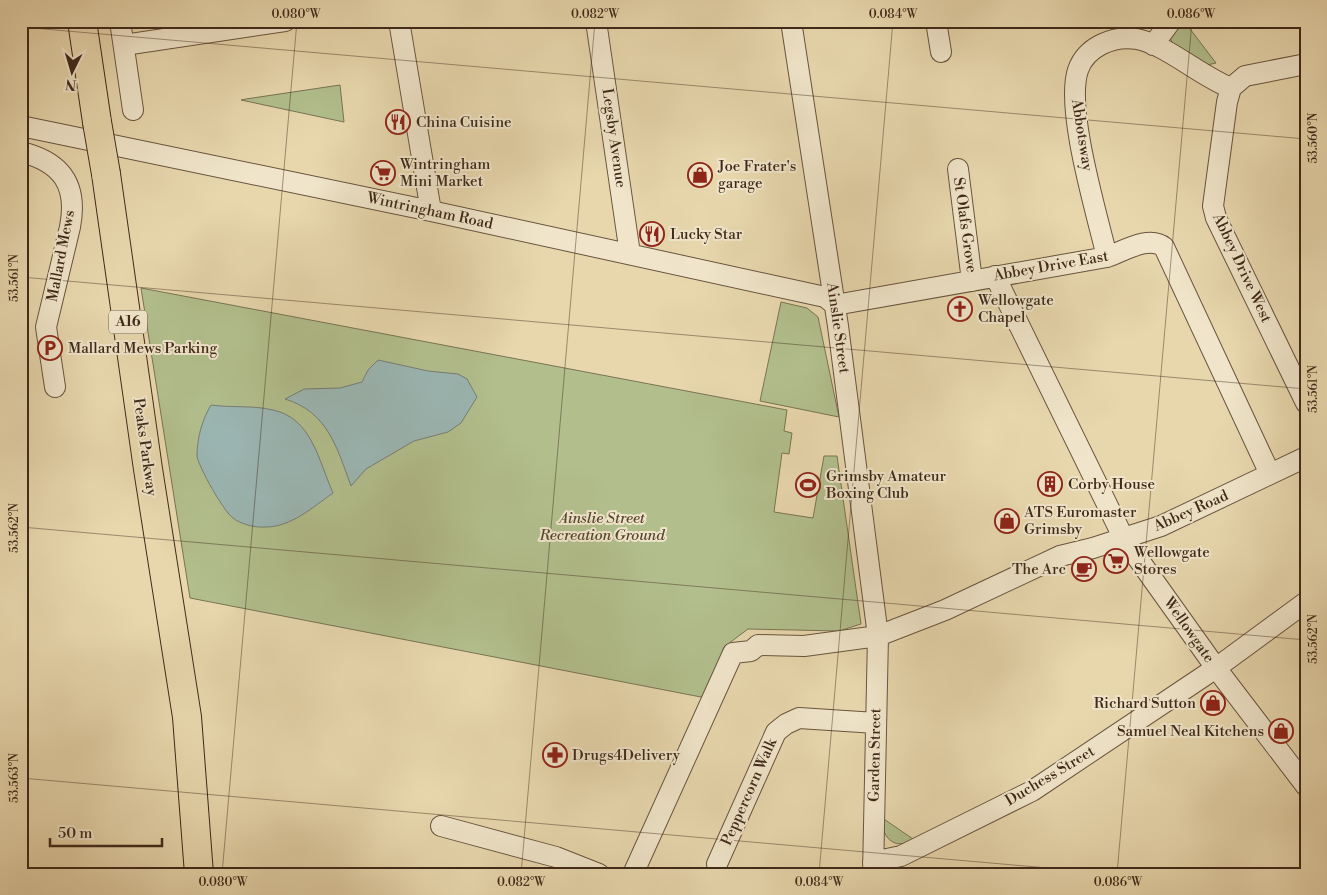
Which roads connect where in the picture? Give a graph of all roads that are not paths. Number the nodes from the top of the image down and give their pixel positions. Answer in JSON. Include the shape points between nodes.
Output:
{"nodes":[{"id":1,"x":82,"y":21,"type":"edge"},
{"id":2,"x":120,"y":21,"type":"edge"},
{"id":3,"x":286,"y":21,"type":"edge"},
{"id":4,"x":399,"y":21,"type":"edge"},
{"id":5,"x":596,"y":21,"type":"edge"},
{"id":6,"x":792,"y":21,"type":"edge"},
{"id":7,"x":936,"y":21,"type":"edge"},
{"id":8,"x":1171,"y":21,"type":"edge"},
{"id":9,"x":1153,"y":44,"type":"junction"},
{"id":10,"x":124,"y":45,"type":"junction"},
{"id":11,"x":941,"y":52,"type":"dead end"},
{"id":12,"x":1306,"y":64,"type":"edge"},
{"id":13,"x":1231,"y":88,"type":"junction"},
{"id":14,"x":133,"y":110,"type":"dead end"},
{"id":15,"x":21,"y":126,"type":"edge"},
{"id":16,"x":21,"y":152,"type":"edge"},
{"id":17,"x":958,"y":169,"type":"dead end"},
{"id":18,"x":431,"y":211,"type":"junction"},
{"id":19,"x":630,"y":254,"type":"junction"},
{"id":20,"x":1108,"y":257,"type":"junction"},
{"id":21,"x":995,"y":276,"type":"junction"},
{"id":22,"x":972,"y":281,"type":"junction"},
{"id":23,"x":835,"y":305,"type":"junction"},
{"id":24,"x":55,"y":387,"type":"dead end"},
{"id":25,"x":1306,"y":403,"type":"edge"},
{"id":26,"x":1306,"y":457,"type":"edge"},
{"id":27,"x":1270,"y":474,"type":"junction"},
{"id":28,"x":1124,"y":539,"type":"junction"},
{"id":29,"x":1306,"y":602,"type":"edge"},
{"id":30,"x":878,"y":636,"type":"junction"},
{"id":31,"x":1216,"y":668,"type":"junction"},
{"id":32,"x":876,"y":723,"type":"junction"},
{"id":33,"x":1306,"y":786,"type":"edge"},
{"id":34,"x":441,"y":826,"type":"dead end"},
{"id":35,"x":717,"y":864,"type":"dead end"},
{"id":36,"x":873,"y":868,"type":"edge"},
{"id":37,"x":199,"y":874,"type":"edge"},
{"id":38,"x":599,"y":874,"type":"edge"},
{"id":39,"x":633,"y":874,"type":"edge"}],
"edges":[{"from":1,"to":37,"type":"highway","name":"Peaks Parkway","number":"A16","bridge":true,"via":[[188,717]]},
{"from":2,"to":10,"type":"street"},
{"from":3,"to":10,"type":"street"},
{"from":4,"to":18,"type":"street"},
{"from":5,"to":19,"type":"street","name":"Legsby Avenue"},
{"from":6,"to":23,"type":"street","name":"Ainslie Street"},
{"from":7,"to":11,"type":"street"},
{"from":8,"to":9,"type":"street"},
{"from":9,"to":13,"type":"street","name":"Abbotsway","via":[[1213,81]]},
{"from":9,"to":20,"type":"street","name":"Abbotsway","via":[[1134,39],[1106,42],[1089,53],[1078,70],[1079,135]]},
{"from":10,"to":14,"type":"street"},
{"from":12,"to":13,"type":"street","via":[[1245,76]]},
{"from":13,"to":25,"type":"street","name":"Abbey Drive West","via":[[1213,206]]},
{"from":15,"to":18,"type":"street","name":"Wintringham Road"},
{"from":16,"to":24,"type":"street","name":"Mallard Mews","via":[[57,168],[69,187],[71,200],[70,227],[46,327]]},
{"from":17,"to":22,"type":"street","name":"St Olafs Grove"},
{"from":18,"to":19,"type":"street","name":"Wintringham Road"},
{"from":19,"to":23,"type":"street","name":"Wintringham Road","via":[[824,296]]},
{"from":20,"to":21,"type":"street","name":"Abbey Drive East"},
{"from":20,"to":27,"type":"street","name":"Abbey Drive East","via":[[1150,241],[1164,247]]},
{"from":21,"to":22,"type":"street","name":"Abbey Drive East"},
{"from":21,"to":28,"type":"street","name":"Wellowgate"},
{"from":22,"to":23,"type":"street","name":"Abbey Drive East"},
{"from":23,"to":30,"type":"street","name":"Ainslie Street"},
{"from":26,"to":27,"type":"street","name":"Abbey Road"},
{"from":27,"to":28,"type":"street","name":"Abbey Road","via":[[1197,510]]},
{"from":28,"to":30,"type":"street","name":"Abbey Road","via":[[1060,556],[945,610]]},
{"from":28,"to":31,"type":"street","name":"Wellowgate"},
{"from":29,"to":31,"type":"street","name":"Duchess Street"},
{"from":30,"to":32,"type":"street","name":"Garden Street"},
{"from":30,"to":39,"type":"street","name":"Abbey Road","via":[[804,646],[758,644],[751,651],[733,653]]},
{"from":31,"to":33,"type":"street","name":"Wellowgate"},
{"from":31,"to":36,"type":"street","name":"Duchess Street","via":[[1032,792]]},
{"from":32,"to":35,"type":"street","name":"Peppercorn Walk","via":[[799,718],[776,732]]},
{"from":32,"to":36,"type":"street","name":"Garden Street"},
{"from":34,"to":38,"type":"street","via":[[556,857]]}]}
